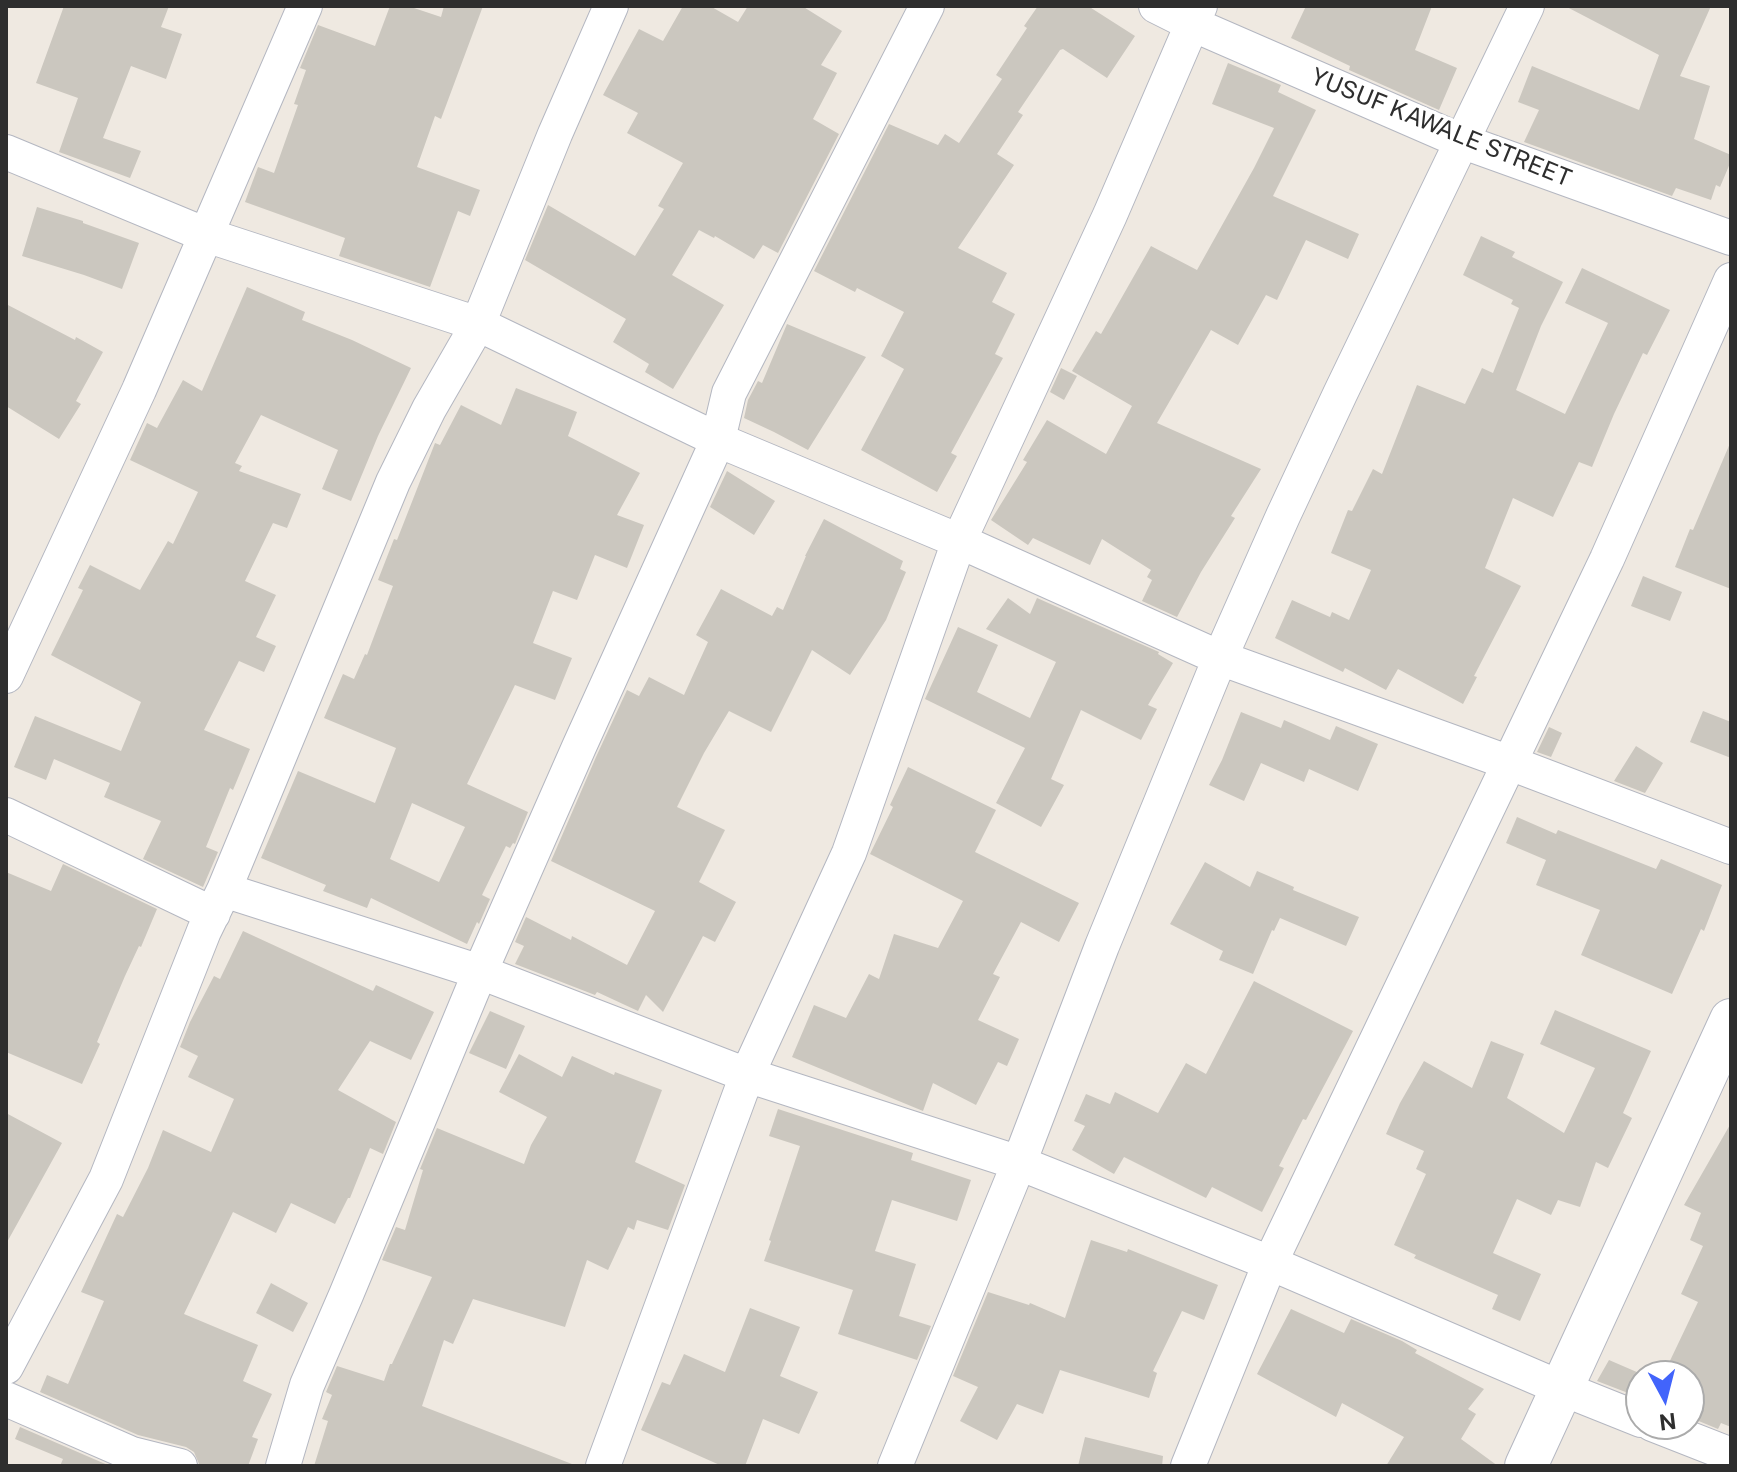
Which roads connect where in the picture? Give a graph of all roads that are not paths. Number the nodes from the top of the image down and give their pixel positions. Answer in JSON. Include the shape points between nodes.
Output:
{"nodes":[{"id":1,"x":305,"y":6,"type":"edge"},
{"id":2,"x":611,"y":6,"type":"edge"},
{"id":3,"x":927,"y":6,"type":"edge"},
{"id":4,"x":1156,"y":6,"type":"edge"},
{"id":5,"x":1527,"y":6,"type":"edge"},
{"id":6,"x":1196,"y":15,"type":"edge"},
{"id":7,"x":1461,"y":141,"type":"junction"},
{"id":8,"x":6,"y":152,"type":"edge"},
{"id":9,"x":206,"y":235,"type":"junction"},
{"id":10,"x":1731,"y":238,"type":"edge"},
{"id":11,"x":1731,"y":280,"type":"edge"},
{"id":12,"x":478,"y":324,"type":"junction"},
{"id":13,"x":718,"y":440,"type":"junction"},
{"id":14,"x":959,"y":541,"type":"junction"},
{"id":15,"x":1220,"y":658,"type":"junction"},
{"id":16,"x":6,"y":676,"type":"edge"},
{"id":17,"x":1510,"y":763,"type":"junction"},
{"id":18,"x":6,"y":815,"type":"edge"},
{"id":19,"x":1731,"y":847,"type":"edge"},
{"id":20,"x":218,"y":902,"type":"junction"},
{"id":21,"x":480,"y":972,"type":"junction"},
{"id":22,"x":1731,"y":1020,"type":"edge"},
{"id":23,"x":747,"y":1075,"type":"junction"},
{"id":24,"x":1019,"y":1163,"type":"junction"},
{"id":25,"x":1270,"y":1263,"type":"junction"},
{"id":26,"x":6,"y":1367,"type":"edge"},
{"id":27,"x":1561,"y":1388,"type":"junction"},
{"id":28,"x":6,"y":1399,"type":"edge"},
{"id":29,"x":1625,"y":1414,"type":"edge"},
{"id":30,"x":1693,"y":1440,"type":"edge"},
{"id":31,"x":1731,"y":1455,"type":"edge"},
{"id":32,"x":180,"y":1466,"type":"edge"},
{"id":33,"x":283,"y":1466,"type":"edge"},
{"id":34,"x":603,"y":1466,"type":"edge"},
{"id":35,"x":895,"y":1466,"type":"edge"},
{"id":36,"x":1188,"y":1466,"type":"edge"},
{"id":37,"x":1526,"y":1466,"type":"edge"}],
"edges":[{"from":1,"to":9,"type":"street"},
{"from":2,"to":12,"type":"street"},
{"from":3,"to":13,"type":"street","via":[[729,393]]},
{"from":4,"to":6,"type":"street","name":"YUSUF KAWALE STREET"},
{"from":5,"to":7,"type":"street"},
{"from":6,"to":7,"type":"street","name":"YUSUF KAWALE STREET"},
{"from":6,"to":14,"type":"street"},
{"from":7,"to":10,"type":"street","name":"YUSUF KAWALE STREET"},
{"from":7,"to":15,"type":"street"},
{"from":8,"to":9,"type":"street"},
{"from":9,"to":12,"type":"street"},
{"from":9,"to":16,"type":"street"},
{"from":11,"to":17,"type":"street"},
{"from":12,"to":13,"type":"street"},
{"from":12,"to":20,"type":"street","via":[[393,482]]},
{"from":13,"to":14,"type":"street"},
{"from":13,"to":21,"type":"street"},
{"from":14,"to":15,"type":"street"},
{"from":14,"to":23,"type":"street","via":[[849,853]]},
{"from":15,"to":17,"type":"street"},
{"from":15,"to":24,"type":"street"},
{"from":17,"to":19,"type":"street"},
{"from":17,"to":25,"type":"street"},
{"from":18,"to":20,"type":"street"},
{"from":20,"to":21,"type":"street"},
{"from":20,"to":26,"type":"street","via":[[106,1179]]},
{"from":21,"to":23,"type":"street"},
{"from":21,"to":33,"type":"street","via":[[307,1385]]},
{"from":22,"to":27,"type":"street"},
{"from":23,"to":24,"type":"street"},
{"from":23,"to":34,"type":"street"},
{"from":24,"to":25,"type":"street"},
{"from":24,"to":35,"type":"street"},
{"from":25,"to":27,"type":"street"},
{"from":25,"to":36,"type":"street"},
{"from":27,"to":29,"type":"street"},
{"from":27,"to":37,"type":"street"},
{"from":28,"to":32,"type":"street","via":[[132,1454]]},
{"from":30,"to":31,"type":"street"}]}
